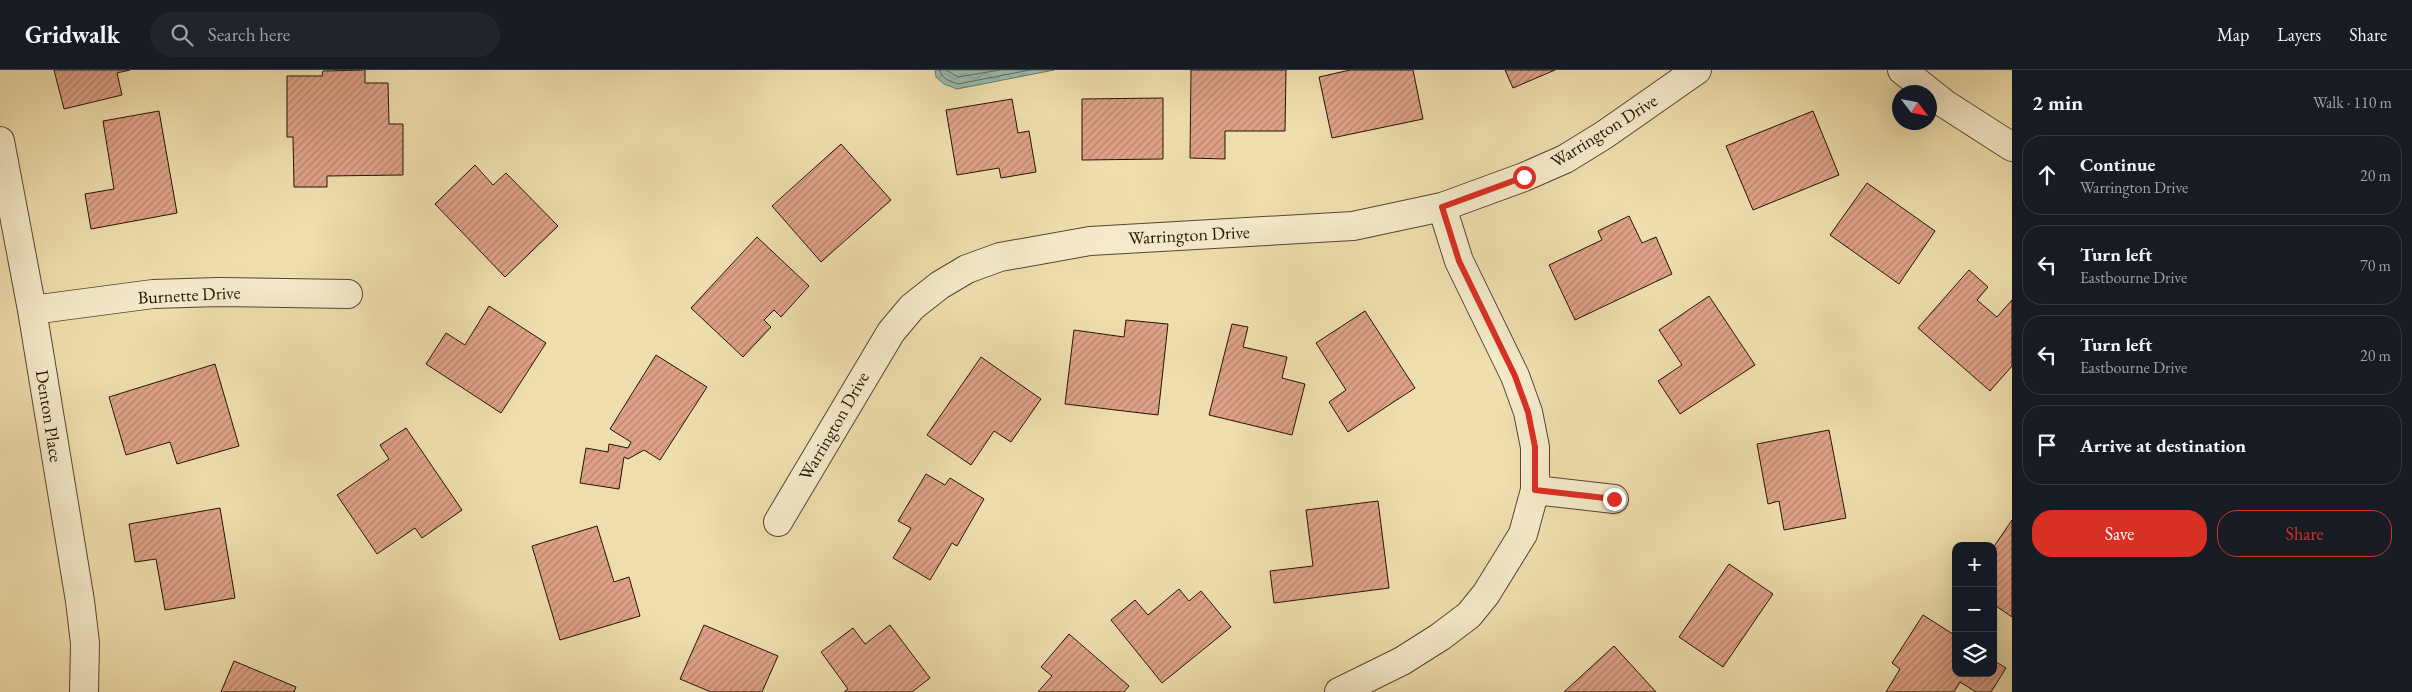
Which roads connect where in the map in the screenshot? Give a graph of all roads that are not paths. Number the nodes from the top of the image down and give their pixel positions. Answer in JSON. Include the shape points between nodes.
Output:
{"nodes":[{"id":1,"x":1697,"y":70,"type":"edge"},
{"id":2,"x":1902,"y":70,"type":"edge"},
{"id":3,"x":0,"y":141,"type":"edge"},
{"id":4,"x":2012,"y":147,"type":"edge"},
{"id":5,"x":1442,"y":207,"type":"junction"},
{"id":6,"x":348,"y":294,"type":"dead end"},
{"id":7,"x":32,"y":310,"type":"junction"},
{"id":8,"x":1535,"y":490,"type":"junction"},
{"id":9,"x":1614,"y":499,"type":"dead end"},
{"id":10,"x":778,"y":522,"type":"dead end"},
{"id":11,"x":84,"y":692,"type":"edge"},
{"id":12,"x":1339,"y":692,"type":"edge"}],
"edges":[{"from":1,"to":5,"type":"street","name":"Warrington Drive","via":[[1565,158]]},
{"from":2,"to":4,"type":"street","via":[[1945,104]]},
{"from":3,"to":7,"type":"street","name":"Denton Place"},
{"from":5,"to":8,"type":"street","via":[[1459,261],[1515,376],[1528,412],[1535,447]]},
{"from":5,"to":10,"type":"street","name":"Warrington Drive","via":[[1353,226],[1090,241],[1000,257],[967,269],[912,307],[891,332]]},
{"from":6,"to":7,"type":"street","name":"Burnette Drive","via":[[153,294]]},
{"from":7,"to":11,"type":"street","name":"Denton Place","via":[[86,643]]},
{"from":8,"to":9,"type":"street"},
{"from":8,"to":12,"type":"street","via":[[1523,534],[1469,615],[1402,661]]}]}
